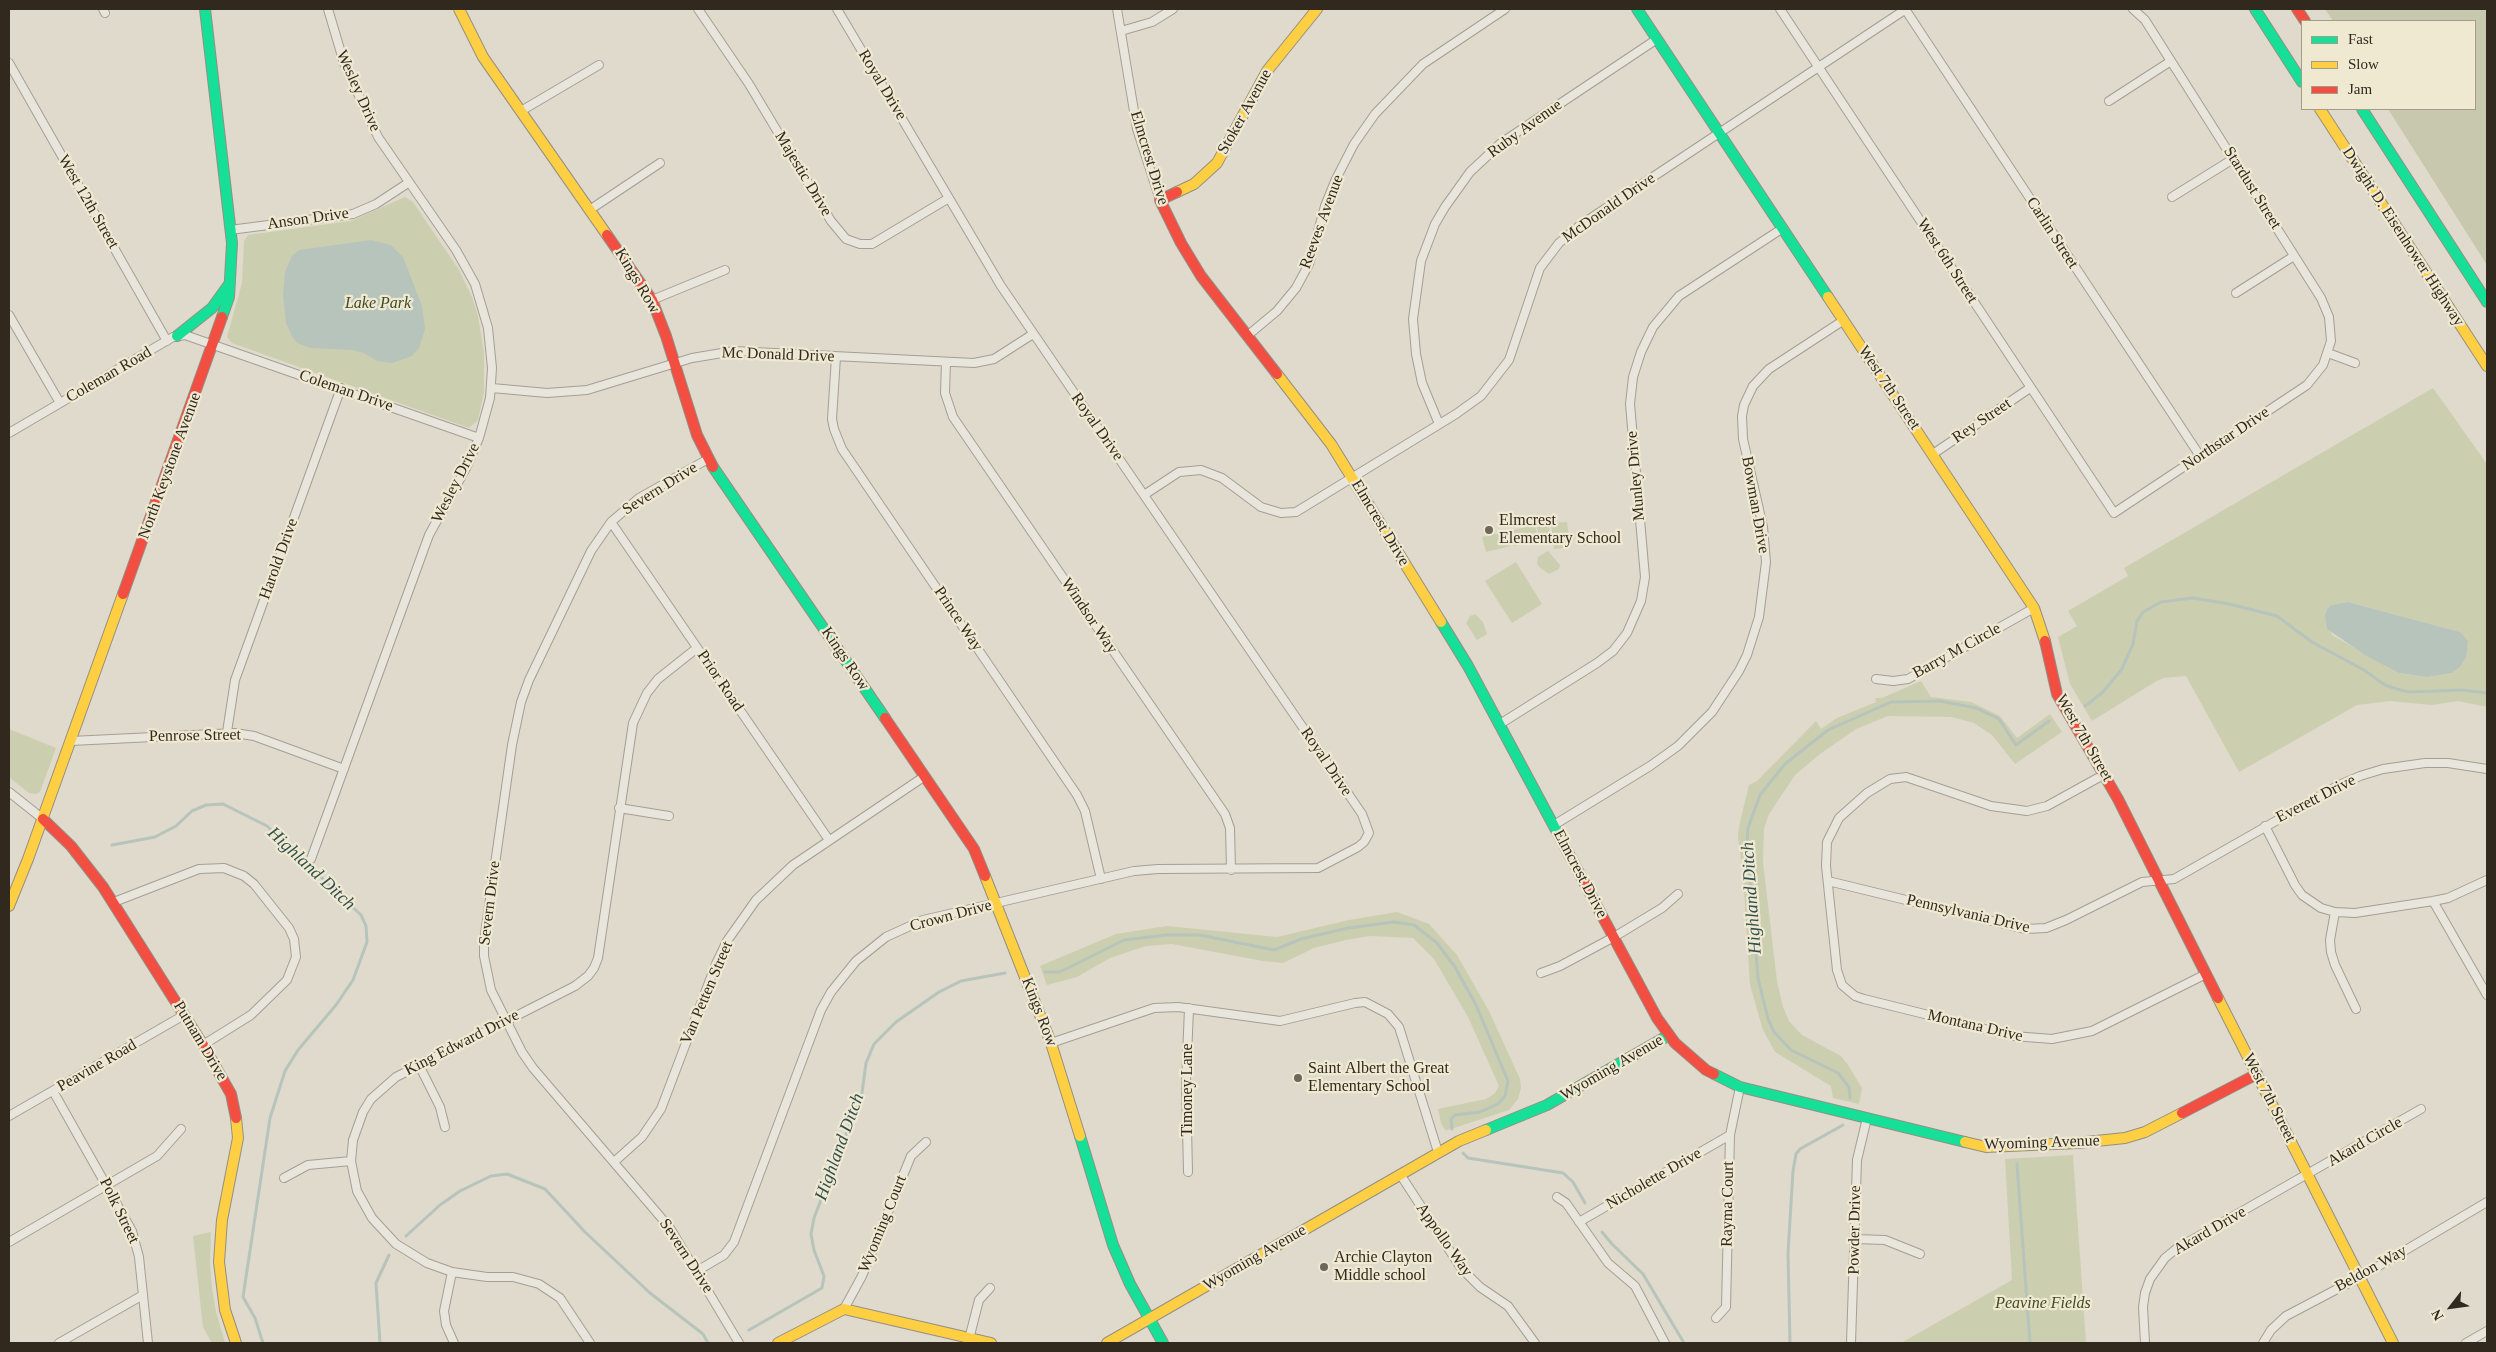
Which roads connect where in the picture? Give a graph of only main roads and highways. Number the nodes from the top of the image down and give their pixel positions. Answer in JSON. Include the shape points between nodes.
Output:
{"nodes":[{"id":1,"x":205,"y":9,"type":"edge"},
{"id":2,"x":459,"y":9,"type":"edge"},
{"id":3,"x":1317,"y":9,"type":"edge"},
{"id":4,"x":1638,"y":9,"type":"edge"},
{"id":5,"x":2255,"y":9,"type":"edge"},
{"id":6,"x":2297,"y":9,"type":"edge"},
{"id":7,"x":2304,"y":20,"type":"edge"},
{"id":8,"x":2301,"y":80,"type":"edge"},
{"id":9,"x":2321,"y":110,"type":"edge"},
{"id":10,"x":2363,"y":110,"type":"edge"},
{"id":11,"x":1160,"y":200,"type":"joint"},
{"id":12,"x":230,"y":282,"type":"junction"},
{"id":13,"x":2487,"y":302,"type":"edge"},
{"id":14,"x":177,"y":336,"type":"road end"},
{"id":15,"x":2487,"y":366,"type":"edge"},
{"id":16,"x":43,"y":819,"type":"junction"},
{"id":17,"x":9,"y":906,"type":"edge"},
{"id":18,"x":1669,"y":1035,"type":"junction"},
{"id":19,"x":2257,"y":1074,"type":"junction"},
{"id":20,"x":1150,"y":1318,"type":"junction"},
{"id":21,"x":968,"y":1340,"type":"edge"},
{"id":22,"x":236,"y":1343,"type":"edge"},
{"id":23,"x":778,"y":1343,"type":"edge"},
{"id":24,"x":991,"y":1343,"type":"edge"},
{"id":25,"x":1107,"y":1343,"type":"edge"},
{"id":26,"x":1163,"y":1343,"type":"edge"},
{"id":27,"x":2393,"y":1343,"type":"edge"}],
"edges":[{"from":1,"to":12,"type":"main road","name":"North Keystone Avenue","via":[[230,230]]},
{"from":2,"to":20,"type":"main road","name":"Kings Row","via":[[483,57],[652,300],[708,459],[974,849],[1051,1043],[1112,1245]]},
{"from":3,"to":11,"type":"main road","name":"Stoker Avenue","via":[[1267,71],[1217,163],[1194,184]]},
{"from":4,"to":19,"type":"main road","name":"West 7th Street","via":[[2034,608],[2042,628],[2057,694],[2105,774]]},
{"from":5,"to":8,"type":"main road"},
{"from":6,"to":7,"type":"main road"},
{"from":9,"to":15,"type":"main road","name":"Dwight D. Eisenhower Highway"},
{"from":10,"to":13,"type":"main road"},
{"from":11,"to":18,"type":"main road","name":"Elmcrest Drive","via":[[1201,276],[1319,427],[1353,478],[1500,724]]},
{"from":12,"to":14,"type":"main road","via":[[212,308]]},
{"from":12,"to":16,"type":"main road","name":"North Keystone Avenue","via":[[226,310]]},
{"from":16,"to":17,"type":"main road","name":"North Keystone Avenue"},
{"from":16,"to":22,"type":"main road","name":"Putnam Drive","via":[[80,856],[114,902],[231,1094],[238,1127],[236,1160],[219,1249],[222,1296]]},
{"from":18,"to":19,"type":"main road","name":"Wyoming Avenue","via":[[1680,1049],[1706,1070],[1740,1087],[1986,1147],[2113,1141],[2145,1132]]},
{"from":18,"to":20,"type":"main road","name":"Wyoming Avenue","via":[[1548,1105],[1438,1152]]},
{"from":19,"to":27,"type":"main road","name":"West 7th Street"},
{"from":20,"to":25,"type":"main road","name":"Wyoming Avenue"},
{"from":20,"to":26,"type":"main road","name":"Kings Row"},
{"from":21,"to":23,"type":"main road","via":[[877,1315],[844,1310]]},
{"from":21,"to":24,"type":"main road"}]}
